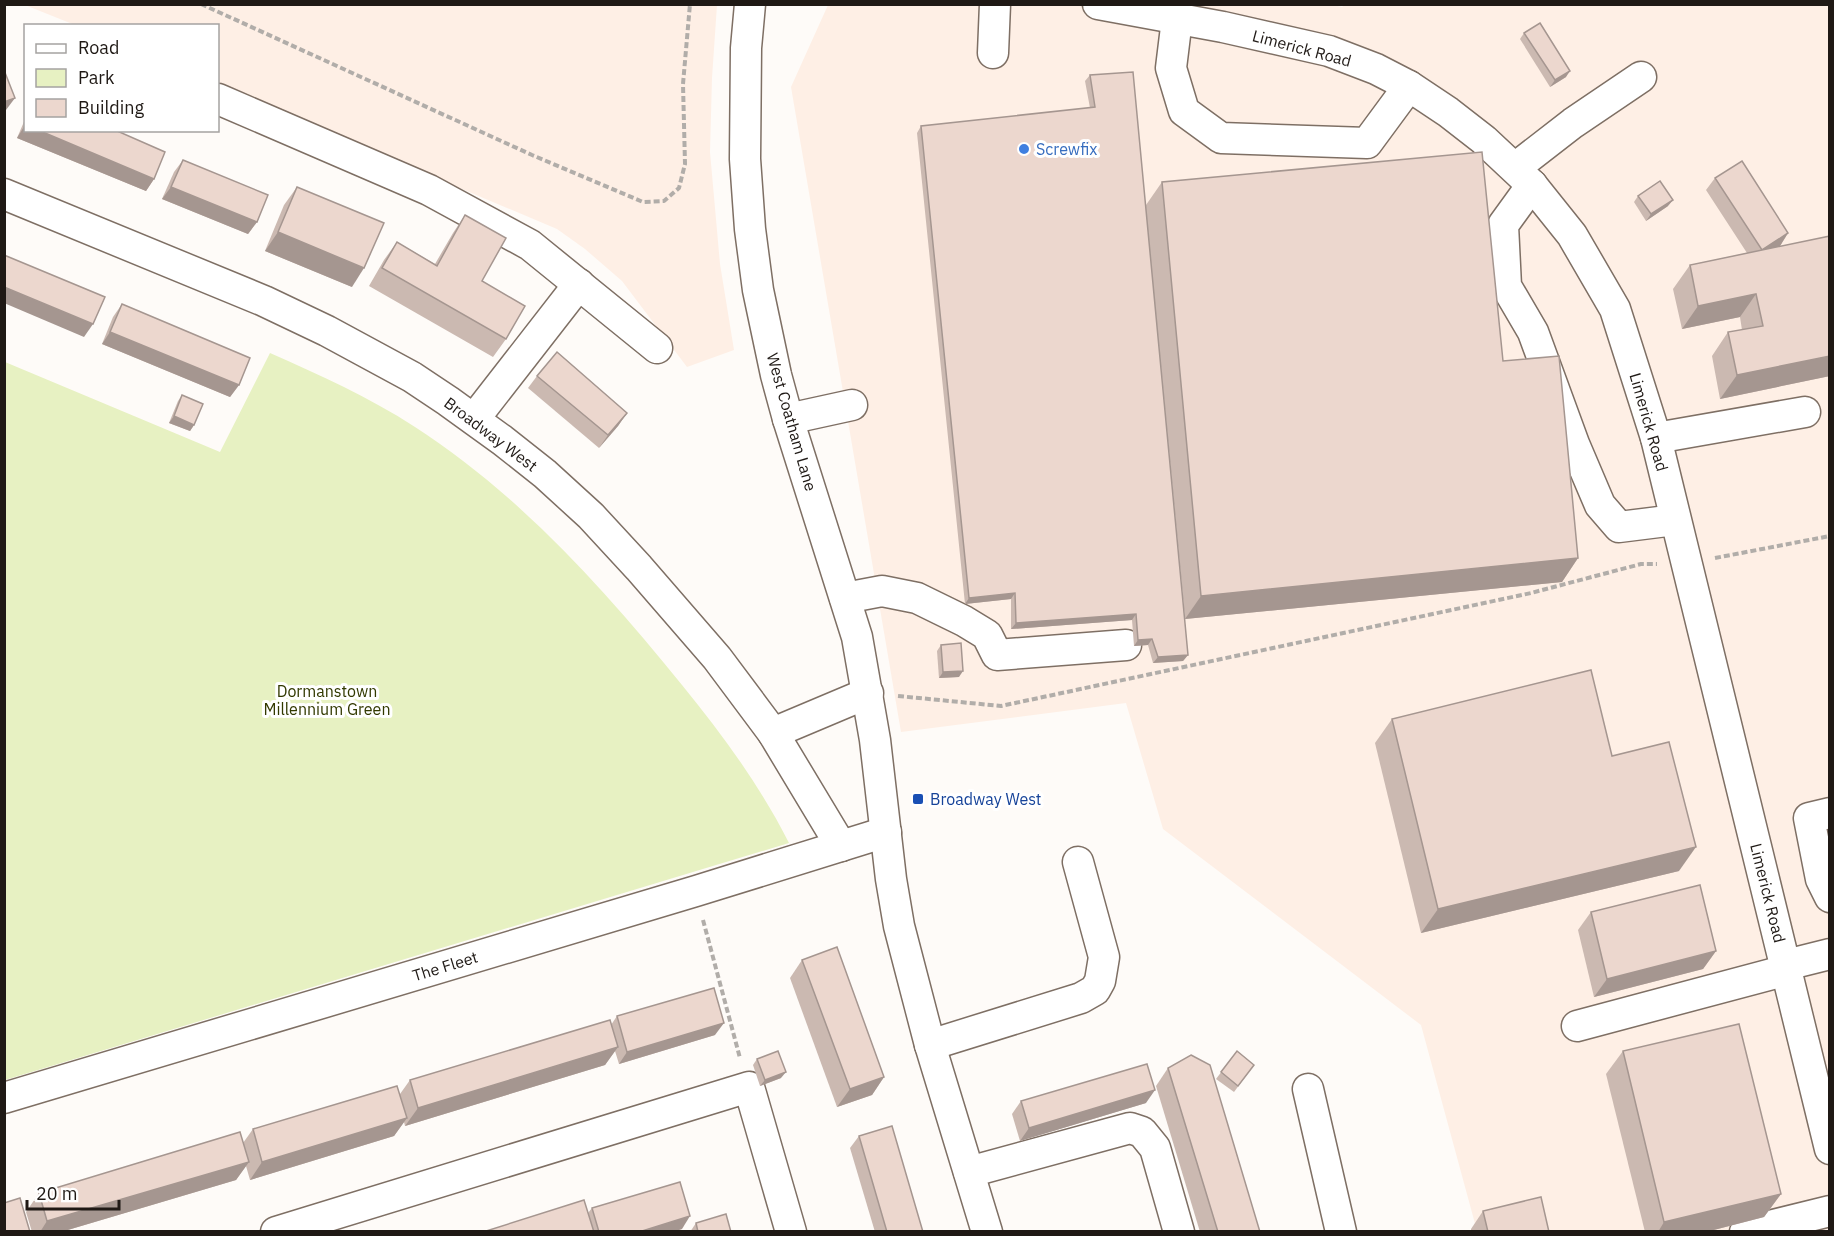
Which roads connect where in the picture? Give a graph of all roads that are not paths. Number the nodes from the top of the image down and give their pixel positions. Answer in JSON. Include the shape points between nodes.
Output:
{"nodes":[{"id":1,"x":750,"y":4,"type":"edge"},
{"id":2,"x":995,"y":4,"type":"edge"},
{"id":3,"x":1098,"y":4,"type":"edge"},
{"id":4,"x":1177,"y":19,"type":"junction"},
{"id":5,"x":993,"y":53,"type":"dead end"},
{"id":6,"x":1641,"y":77,"type":"dead end"},
{"id":7,"x":1409,"y":86,"type":"junction"},
{"id":8,"x":219,"y":99,"type":"edge"},
{"id":9,"x":1524,"y":176,"type":"junction"},
{"id":10,"x":4,"y":194,"type":"edge"},
{"id":11,"x":579,"y":284,"type":"junction"},
{"id":12,"x":657,"y":348,"type":"dead end"},
{"id":13,"x":852,"y":405,"type":"dead end"},
{"id":14,"x":1805,"y":412,"type":"dead end"},
{"id":15,"x":474,"y":419,"type":"junction"},
{"id":16,"x":788,"y":419,"type":"junction"},
{"id":17,"x":1656,"y":438,"type":"junction"},
{"id":18,"x":1675,"y":520,"type":"junction"},
{"id":19,"x":845,"y":598,"type":"junction"},
{"id":20,"x":1126,"y":645,"type":"dead end"},
{"id":21,"x":867,"y":693,"type":"junction"},
{"id":22,"x":773,"y":733,"type":"junction"},
{"id":23,"x":1830,"y":813,"type":"edge"},
{"id":24,"x":886,"y":832,"type":"junction"},
{"id":25,"x":841,"y":846,"type":"junction"},
{"id":26,"x":1078,"y":862,"type":"dead end"},
{"id":27,"x":1830,"y":897,"type":"edge"},
{"id":28,"x":1830,"y":954,"type":"edge"},
{"id":29,"x":1786,"y":968,"type":"junction"},
{"id":30,"x":1577,"y":1026,"type":"dead end"},
{"id":31,"x":930,"y":1045,"type":"junction"},
{"id":32,"x":1308,"y":1089,"type":"dead end"},
{"id":33,"x":4,"y":1098,"type":"edge"},
{"id":34,"x":1830,"y":1149,"type":"edge"},
{"id":35,"x":969,"y":1172,"type":"junction"},
{"id":36,"x":1830,"y":1211,"type":"edge"},
{"id":37,"x":276,"y":1232,"type":"edge"},
{"id":38,"x":791,"y":1232,"type":"edge"},
{"id":39,"x":987,"y":1232,"type":"edge"},
{"id":40,"x":1179,"y":1232,"type":"edge"},
{"id":41,"x":1341,"y":1232,"type":"edge"},
{"id":42,"x":1745,"y":1232,"type":"edge"}],
"edges":[{"from":1,"to":16,"type":"street","name":"West Coatham Lane","via":[[745,159],[750,229],[758,290]]},
{"from":2,"to":5,"type":"street"},
{"from":3,"to":4,"type":"street","name":"Limerick Road"},
{"from":4,"to":7,"type":"street","name":"Limerick Road","via":[[1329,51]]},
{"from":4,"to":7,"type":"street","via":[[1171,68],[1184,111],[1221,138],[1367,143]]},
{"from":6,"to":9,"type":"street","via":[[1573,123]]},
{"from":7,"to":9,"type":"street","name":"Limerick Road","via":[[1484,140]]},
{"from":8,"to":11,"type":"street","via":[[429,190],[531,245]]},
{"from":9,"to":17,"type":"street","name":"Limerick Road","via":[[1572,235],[1616,309]]},
{"from":9,"to":18,"type":"street","via":[[1503,225],[1506,286],[1533,332],[1600,505],[1619,527]]},
{"from":10,"to":15,"type":"street","name":"Broadway West","via":[[264,301],[327,331],[412,377]]},
{"from":11,"to":12,"type":"street"},
{"from":11,"to":15,"type":"street"},
{"from":13,"to":16,"type":"street"},
{"from":14,"to":17,"type":"street"},
{"from":15,"to":22,"type":"street","name":"Broadway West","via":[[591,516],[717,658]]},
{"from":16,"to":19,"type":"street","name":"West Coatham Lane"},
{"from":17,"to":18,"type":"street","name":"Limerick Road"},
{"from":18,"to":29,"type":"street","name":"Limerick Road"},
{"from":19,"to":20,"type":"street","via":[[882,591],[917,598],[987,635],[997,655]]},
{"from":19,"to":21,"type":"street","name":"West Coatham Lane"},
{"from":21,"to":22,"type":"street"},
{"from":21,"to":24,"type":"street","name":"West Coatham Lane"},
{"from":22,"to":25,"type":"street","name":"Broadway West"},
{"from":23,"to":27,"type":"street","via":[[1809,818],[1821,879]]},
{"from":24,"to":25,"type":"street","name":"The Fleet"},
{"from":24,"to":31,"type":"street","via":[[899,926]]},
{"from":25,"to":33,"type":"street","name":"The Fleet"},
{"from":26,"to":31,"type":"street","via":[[1104,957],[1095,990],[1081,998]]},
{"from":28,"to":29,"type":"street"},
{"from":29,"to":30,"type":"street"},
{"from":29,"to":34,"type":"street","name":"Limerick Road"},
{"from":31,"to":35,"type":"street"},
{"from":32,"to":41,"type":"street"},
{"from":35,"to":39,"type":"street"},
{"from":35,"to":40,"type":"street","via":[[1130,1128],[1143,1132],[1155,1149]]},
{"from":36,"to":42,"type":"street"},
{"from":37,"to":38,"type":"street","via":[[748,1087]]}]}
